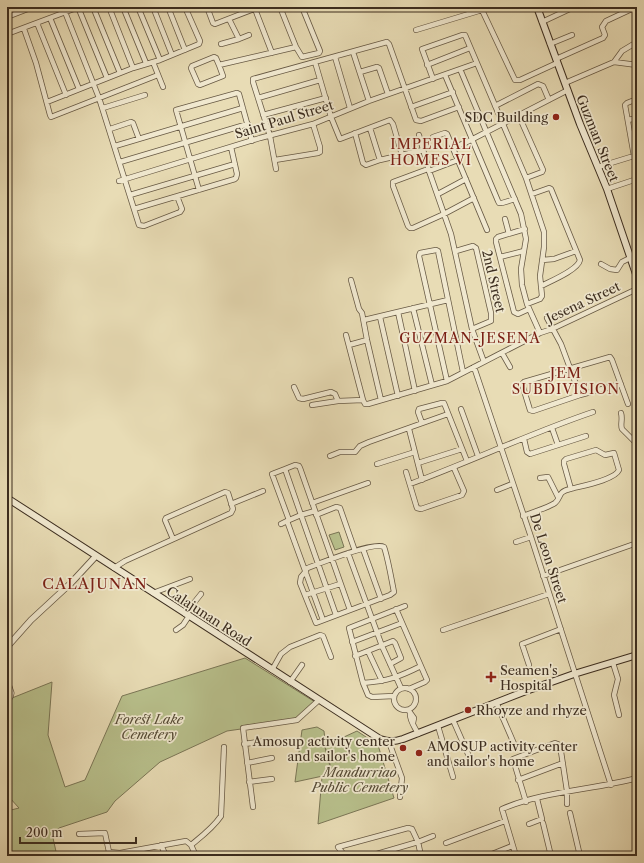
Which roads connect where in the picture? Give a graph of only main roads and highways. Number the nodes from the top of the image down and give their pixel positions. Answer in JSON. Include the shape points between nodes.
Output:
{"nodes":[{"id":1,"x":537,"y":7,"type":"edge"},
{"id":2,"x":637,"y":277,"type":"edge"},
{"id":3,"x":7,"y":498,"type":"edge"},
{"id":4,"x":637,"y":655,"type":"edge"}],
"edges":[{"from":1,"to":2,"type":"main road","name":"Guzman Street","via":[[607,189]]},
{"from":3,"to":4,"type":"main road","name":"Calajunan Road","via":[[290,682],[380,739],[390,742],[418,734],[574,674]]}]}
